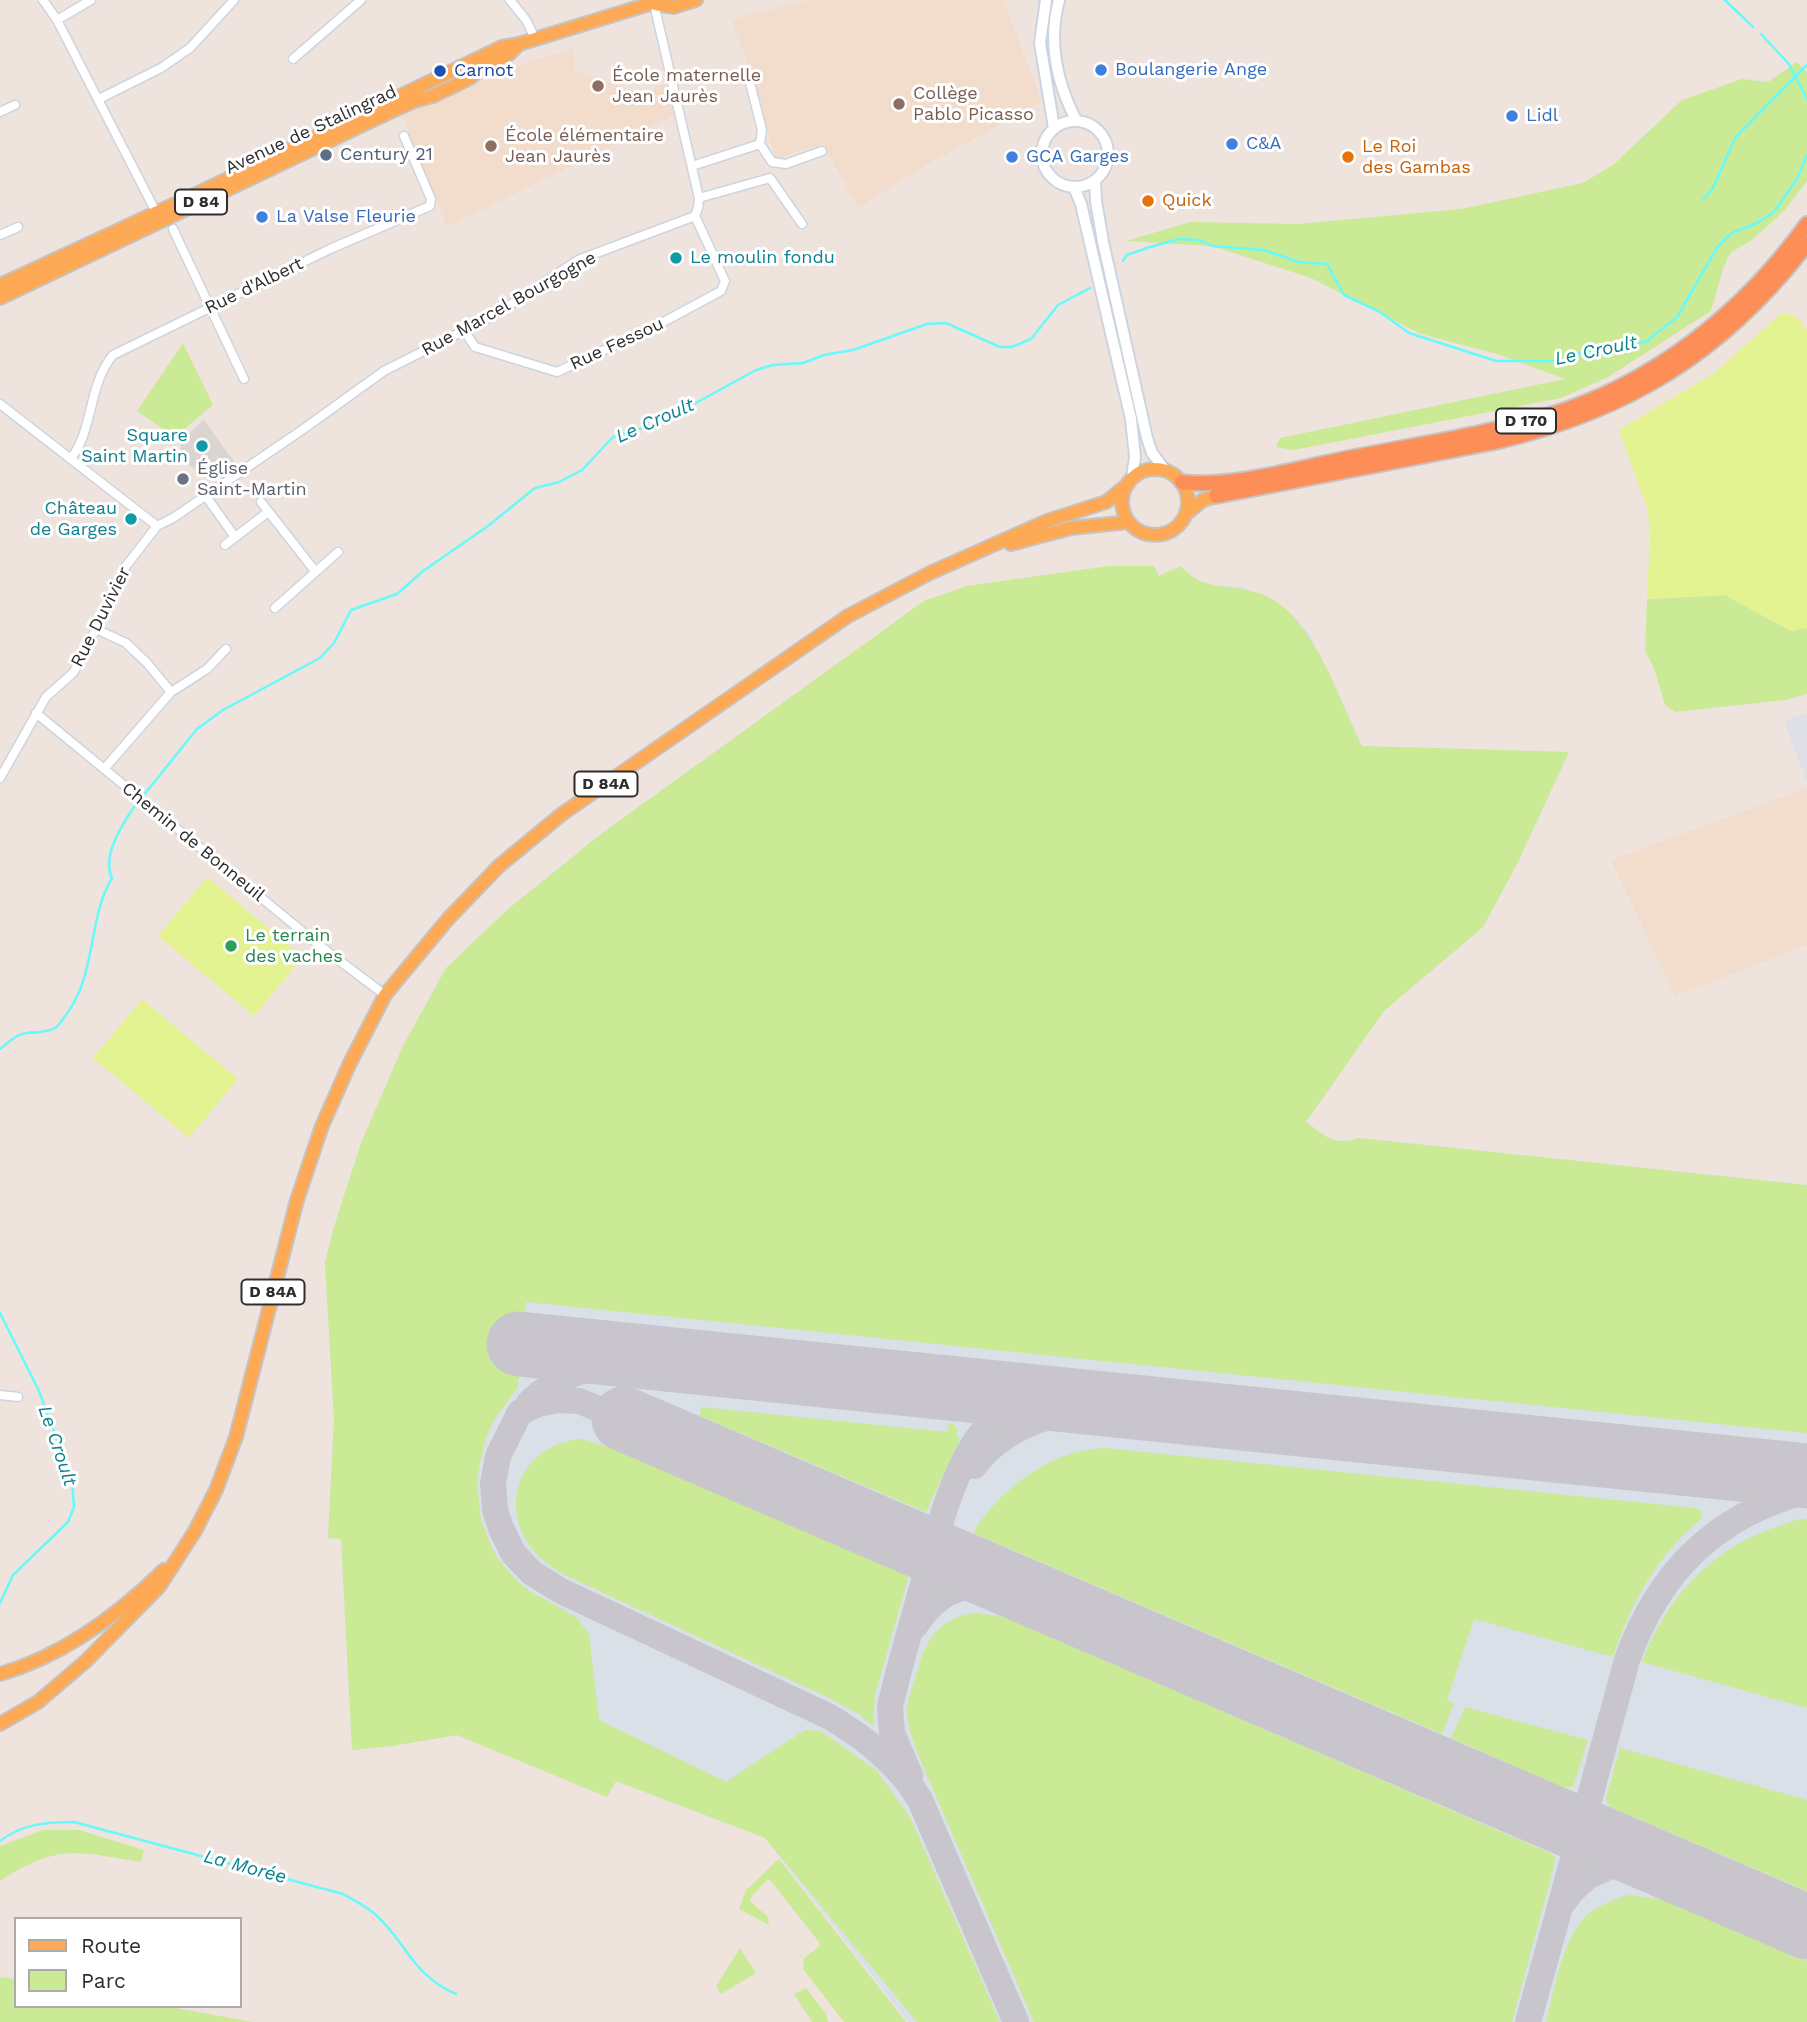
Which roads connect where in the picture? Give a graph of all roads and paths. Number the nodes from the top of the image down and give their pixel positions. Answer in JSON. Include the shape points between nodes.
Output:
{"nodes":[{"id":1,"x":44,"y":0,"type":"edge"},
{"id":2,"x":91,"y":0,"type":"edge"},
{"id":3,"x":234,"y":0,"type":"edge"},
{"id":4,"x":361,"y":0,"type":"edge"},
{"id":5,"x":510,"y":0,"type":"edge"},
{"id":6,"x":696,"y":0,"type":"edge"},
{"id":7,"x":1059,"y":0,"type":"edge"},
{"id":8,"x":1045,"y":1,"type":"edge"},
{"id":9,"x":658,"y":2,"type":"edge"},
{"id":10,"x":57,"y":20,"type":"junction"},
{"id":11,"x":535,"y":38,"type":"junction"},
{"id":12,"x":519,"y":44,"type":"junction"},
{"id":13,"x":293,"y":59,"type":"dead end"},
{"id":14,"x":749,"y":79,"type":"dead end"},
{"id":15,"x":99,"y":99,"type":"junction"},
{"id":16,"x":15,"y":105,"type":"dead end"},
{"id":17,"x":0,"y":112,"type":"edge"},
{"id":18,"x":1076,"y":120,"type":"junction"},
{"id":19,"x":1054,"y":128,"type":"junction"},
{"id":20,"x":404,"y":136,"type":"dead end"},
{"id":21,"x":760,"y":144,"type":"junction"},
{"id":22,"x":822,"y":151,"type":"dead end"},
{"id":23,"x":692,"y":166,"type":"junction"},
{"id":24,"x":1095,"y":181,"type":"junction"},
{"id":25,"x":1074,"y":187,"type":"junction"},
{"id":26,"x":699,"y":198,"type":"junction"},
{"id":27,"x":156,"y":212,"type":"junction"},
{"id":28,"x":695,"y":216,"type":"junction"},
{"id":29,"x":802,"y":224,"type":"dead end"},
{"id":30,"x":1807,"y":224,"type":"edge"},
{"id":31,"x":18,"y":227,"type":"dead end"},
{"id":32,"x":173,"y":229,"type":"dead end"},
{"id":33,"x":1,"y":232,"type":"edge"},
{"id":34,"x":1807,"y":244,"type":"edge"},
{"id":35,"x":0,"y":285,"type":"edge"},
{"id":36,"x":0,"y":298,"type":"edge"},
{"id":37,"x":210,"y":308,"type":"junction"},
{"id":38,"x":465,"y":332,"type":"junction"},
{"id":39,"x":244,"y":379,"type":"dead end"},
{"id":40,"x":0,"y":404,"type":"edge"},
{"id":41,"x":72,"y":457,"type":"junction"},
{"id":42,"x":1165,"y":470,"type":"junction"},
{"id":43,"x":1129,"y":481,"type":"junction"},
{"id":44,"x":1182,"y":482,"type":"junction"},
{"id":45,"x":205,"y":495,"type":"junction"},
{"id":46,"x":1216,"y":496,"type":"joint"},
{"id":47,"x":261,"y":502,"type":"dead end"},
{"id":48,"x":268,"y":512,"type":"junction"},
{"id":49,"x":1186,"y":513,"type":"junction"},
{"id":50,"x":1129,"y":522,"type":"junction"},
{"id":51,"x":157,"y":526,"type":"junction"},
{"id":52,"x":235,"y":537,"type":"junction"},
{"id":53,"x":225,"y":545,"type":"dead end"},
{"id":54,"x":338,"y":552,"type":"dead end"},
{"id":55,"x":976,"y":553,"type":"junction"},
{"id":56,"x":314,"y":571,"type":"junction"},
{"id":57,"x":275,"y":608,"type":"dead end"},
{"id":58,"x":96,"y":629,"type":"junction"},
{"id":59,"x":226,"y":649,"type":"dead end"},
{"id":60,"x":171,"y":692,"type":"junction"},
{"id":61,"x":36,"y":713,"type":"junction"},
{"id":62,"x":104,"y":769,"type":"junction"},
{"id":63,"x":0,"y":778,"type":"edge"},
{"id":64,"x":413,"y":962,"type":"junction"},
{"id":65,"x":385,"y":995,"type":"junction"},
{"id":66,"x":362,"y":1038,"type":"junction"},
{"id":67,"x":0,"y":1395,"type":"edge"},
{"id":68,"x":18,"y":1398,"type":"dead end"},
{"id":69,"x":186,"y":1547,"type":"junction"},
{"id":70,"x":0,"y":1674,"type":"edge"},
{"id":71,"x":0,"y":1724,"type":"edge"}],
"edges":[{"from":1,"to":10,"type":"street"},
{"from":2,"to":10,"type":"street"},
{"from":3,"to":15,"type":"street","via":[[190,48]]},
{"from":4,"to":13,"type":"street"},
{"from":5,"to":11,"type":"street"},
{"from":6,"to":9,"type":"main road","name":"Avenue de Stalingrad","number":"D 84","via":[[674,7]]},
{"from":7,"to":18,"type":"main road","via":[[1054,55]]},
{"from":8,"to":19,"type":"main road","via":[[1040,43]]},
{"from":9,"to":11,"type":"main road","name":"Avenue de Stalingrad","number":"D 84"},
{"from":9,"to":23,"type":"street"},
{"from":10,"to":15,"type":"street"},
{"from":11,"to":12,"type":"main road","name":"Avenue de Stalingrad","number":"D 84"},
{"from":12,"to":27,"type":"main road","name":"Avenue de Stalingrad","number":"D 84","via":[[502,47]]},
{"from":12,"to":36,"type":"main road","name":"Avenue de Stalingrad","number":"D 84","via":[[470,78]]},
{"from":14,"to":21,"type":"street","via":[[762,130]]},
{"from":15,"to":27,"type":"street"},
{"from":16,"to":17,"type":"street"},
{"from":18,"to":19,"type":"main road"},
{"from":18,"to":24,"type":"main road","via":[[1098,129],[1107,143],[1108,160]]},
{"from":19,"to":25,"type":"main road","via":[[1042,147],[1045,169],[1059,183]]},
{"from":20,"to":37,"type":"street","name":"Rue d'Albert","via":[[430,206]]},
{"from":21,"to":22,"type":"street","via":[[772,162],[786,164]]},
{"from":21,"to":23,"type":"street"},
{"from":23,"to":26,"type":"street"},
{"from":24,"to":25,"type":"main road"},
{"from":24,"to":42,"type":"main road","via":[[1103,242],[1147,438]]},
{"from":25,"to":43,"type":"main road","via":[[1131,419],[1135,457]]},
{"from":26,"to":28,"type":"street"},
{"from":26,"to":29,"type":"street","via":[[770,178]]},
{"from":27,"to":35,"type":"main road","name":"Avenue de Stalingrad","number":"D 84"},
{"from":28,"to":38,"type":"street","name":"Rue Marcel Bourgogne","via":[[578,260]]},
{"from":28,"to":38,"type":"street","name":"Rue Fessou","via":[[725,281],[721,291],[682,312],[556,372],[475,347]]},
{"from":30,"to":44,"type":"highway","number":"D 170","via":[[1763,280],[1713,326],[1654,368],[1596,398],[1548,416],[1450,438],[1223,482]]},
{"from":31,"to":33,"type":"street"},
{"from":32,"to":37,"type":"street"},
{"from":34,"to":46,"type":"highway","number":"D 170","via":[[1760,300],[1710,345],[1657,380],[1593,413],[1495,442]]},
{"from":37,"to":39,"type":"street"},
{"from":37,"to":41,"type":"street","name":"Rue d'Albert","via":[[113,355],[97,381],[80,446]]},
{"from":38,"to":45,"type":"street","name":"Rue Marcel Bourgogne","via":[[384,371]]},
{"from":40,"to":41,"type":"street"},
{"from":41,"to":51,"type":"street"},
{"from":42,"to":43,"type":"main road","via":[[1147,469]]},
{"from":42,"to":44,"type":"main road"},
{"from":43,"to":50,"type":"main road","via":[[1122,504]]},
{"from":43,"to":55,"type":"main road","number":"D 84A","via":[[1106,502],[1047,520]]},
{"from":44,"to":49,"type":"main road","via":[[1189,503]]},
{"from":45,"to":51,"type":"street","name":"Rue Marcel Bourgogne"},
{"from":45,"to":52,"type":"street"},
{"from":46,"to":49,"type":"main road","number":"D 170"},
{"from":47,"to":48,"type":"street"},
{"from":48,"to":52,"type":"street"},
{"from":48,"to":56,"type":"street"},
{"from":49,"to":50,"type":"main road","via":[[1174,529],[1156,535]]},
{"from":50,"to":55,"type":"main road","number":"D 84A","via":[[1071,528]]},
{"from":51,"to":58,"type":"street","name":"Rue Duvivier","via":[[126,566]]},
{"from":52,"to":53,"type":"street"},
{"from":54,"to":56,"type":"street"},
{"from":55,"to":64,"type":"main road","number":"D 84A","via":[[848,616],[562,814],[490,875]]},
{"from":56,"to":57,"type":"street"},
{"from":58,"to":60,"type":"street","via":[[125,643]]},
{"from":58,"to":61,"type":"street","name":"Rue Duvivier","via":[[73,673],[46,697]]},
{"from":59,"to":60,"type":"street","via":[[207,669]]},
{"from":60,"to":62,"type":"street"},
{"from":61,"to":62,"type":"street","name":"Chemin de Bonneuil"},
{"from":61,"to":63,"type":"street","name":"Rue Duvivier"},
{"from":62,"to":65,"type":"street","name":"Chemin de Bonneuil"},
{"from":64,"to":65,"type":"main road","number":"D 84A"},
{"from":64,"to":66,"type":"main road","number":"D 84A"},
{"from":65,"to":66,"type":"main road","number":"D 84A"},
{"from":66,"to":69,"type":"main road","number":"D 84A","via":[[304,1176],[231,1453]]},
{"from":67,"to":68,"type":"street"},
{"from":69,"to":70,"type":"main road","number":"D 84A","via":[[93,1629],[47,1656]]},
{"from":69,"to":71,"type":"main road","number":"D 84A","via":[[159,1587],[86,1661],[38,1702]]}]}
